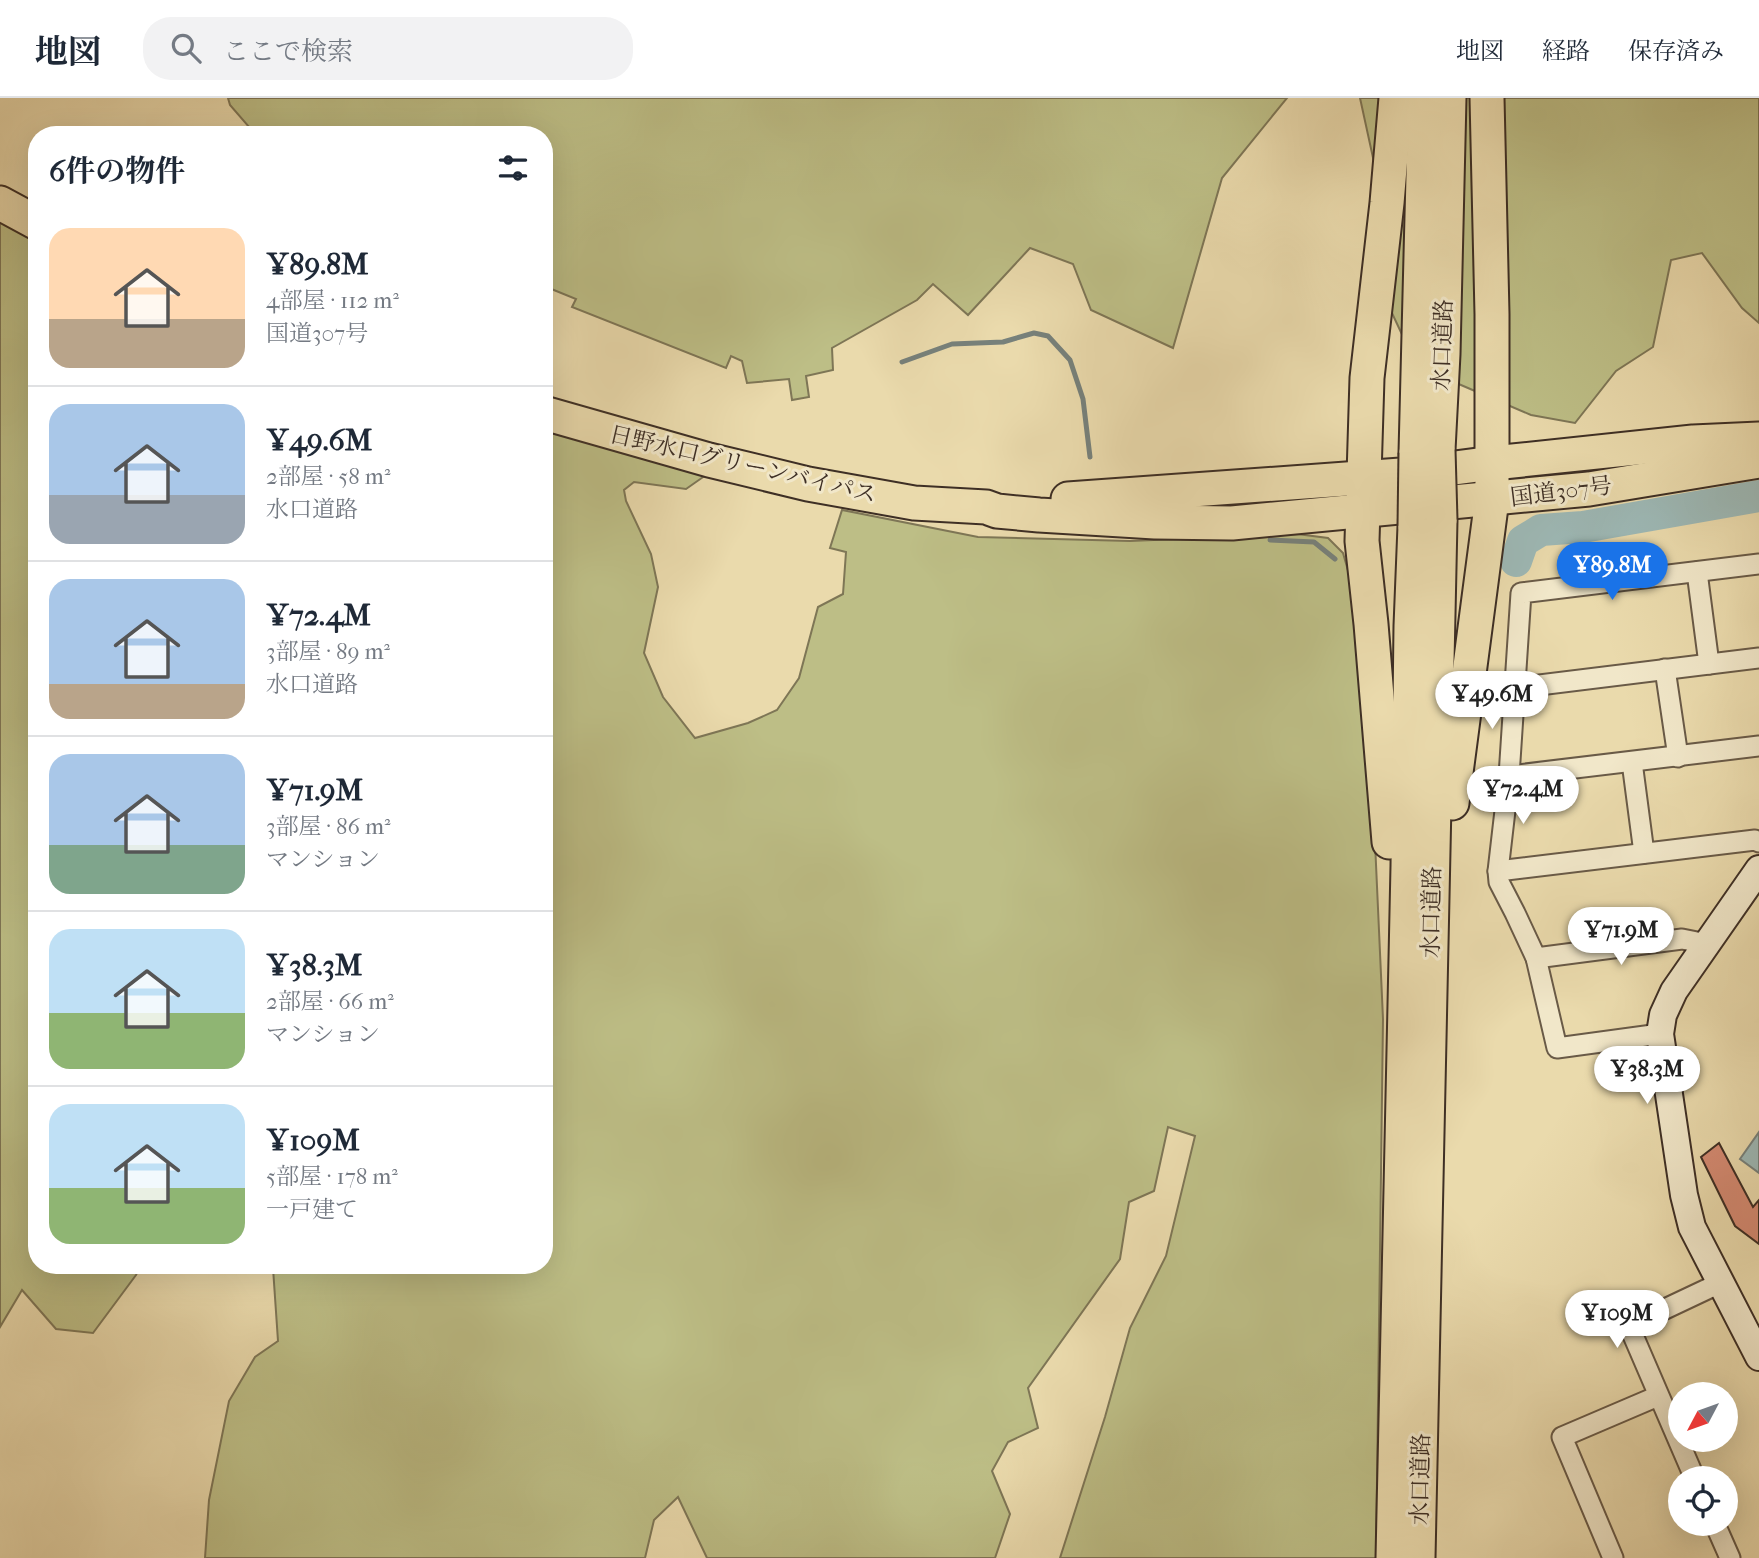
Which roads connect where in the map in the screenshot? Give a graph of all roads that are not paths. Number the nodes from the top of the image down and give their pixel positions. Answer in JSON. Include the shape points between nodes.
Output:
{"nodes":[{"id":1,"x":1396,"y":98,"type":"edge"},
{"id":2,"x":1425,"y":98,"type":"edge"},
{"id":3,"x":1449,"y":98,"type":"edge"},
{"id":4,"x":1488,"y":98,"type":"edge"},
{"id":5,"x":0,"y":203,"type":"edge"},
{"id":6,"x":28,"y":218,"type":"edge"},
{"id":7,"x":553,"y":416,"type":"edge"},
{"id":8,"x":1759,"y":439,"type":"edge"},
{"id":9,"x":1427,"y":451,"type":"junction"},
{"id":10,"x":1759,"y":461,"type":"edge"},
{"id":11,"x":1493,"y":463,"type":"junction"},
{"id":12,"x":1364,"y":477,"type":"junction"},
{"id":13,"x":1492,"y":499,"type":"junction"},
{"id":14,"x":986,"y":507,"type":"junction"},
{"id":15,"x":1363,"y":510,"type":"junction"},
{"id":16,"x":1304,"y":516,"type":"junction"},
{"id":17,"x":1427,"y":523,"type":"junction"},
{"id":18,"x":1759,"y":564,"type":"edge"},
{"id":19,"x":1364,"y":570,"type":"junction"},
{"id":20,"x":1697,"y":572,"type":"junction"},
{"id":21,"x":1759,"y":658,"type":"edge"},
{"id":22,"x":1709,"y":664,"type":"junction"},
{"id":23,"x":1665,"y":669,"type":"junction"},
{"id":24,"x":1515,"y":688,"type":"junction"},
{"id":25,"x":1759,"y":746,"type":"edge"},
{"id":26,"x":1678,"y":757,"type":"junction"},
{"id":27,"x":1632,"y":762,"type":"junction"},
{"id":28,"x":1509,"y":776,"type":"junction"},
{"id":29,"x":1759,"y":842,"type":"edge"},
{"id":30,"x":1643,"y":853,"type":"junction"},
{"id":31,"x":1759,"y":869,"type":"edge"},
{"id":32,"x":1498,"y":870,"type":"junction"},
{"id":33,"x":1707,"y":944,"type":"junction"},
{"id":34,"x":1536,"y":958,"type":"junction"},
{"id":35,"x":1430,"y":968,"type":"junction"},
{"id":36,"x":1405,"y":992,"type":"junction"},
{"id":37,"x":1660,"y":1034,"type":"junction"},
{"id":38,"x":1720,"y":1283,"type":"junction"},
{"id":39,"x":1759,"y":1357,"type":"edge"},
{"id":40,"x":1658,"y":1395,"type":"junction"},
{"id":41,"x":1689,"y":1466,"type":"edge"},
{"id":42,"x":1720,"y":1536,"type":"edge"},
{"id":43,"x":1393,"y":1558,"type":"edge"},
{"id":44,"x":1418,"y":1558,"type":"edge"},
{"id":45,"x":1613,"y":1558,"type":"edge"},
{"id":46,"x":1730,"y":1558,"type":"edge"}],
"edges":[{"from":1,"to":12,"type":"highway","via":[[1367,378]]},
{"from":2,"to":9,"type":"highway","name":"水口道路"},
{"from":3,"to":9,"type":"highway","name":"水口道路","via":[[1443,354]]},
{"from":4,"to":11,"type":"highway"},
{"from":5,"to":6,"type":"highway"},
{"from":7,"to":14,"type":"highway","name":"日野水口グリーンバイパス","via":[[808,484],[914,503]]},
{"from":8,"to":11,"type":"highway","name":"国道307号"},
{"from":9,"to":17,"type":"highway","name":"水口道路","bridge":true},
{"from":10,"to":13,"type":"highway","name":"国道307号","via":[[1589,489]]},
{"from":11,"to":12,"type":"highway","name":"国道307号"},
{"from":11,"to":13,"type":"highway"},
{"from":12,"to":14,"type":"highway","name":"日野水口グリーンバイパス"},
{"from":12,"to":15,"type":"highway"},
{"from":13,"to":15,"type":"highway","name":"国道307号"},
{"from":13,"to":35,"type":"highway","via":[[1453,799],[1438,957]]},
{"from":14,"to":16,"type":"highway","name":"日野水口グリーンバイパス","via":[[1155,523],[1232,523]]},
{"from":15,"to":16,"type":"highway","name":"日野水口グリーンバイパス"},
{"from":15,"to":19,"type":"highway"},
{"from":16,"to":19,"type":"highway","via":[[1345,536]]},
{"from":17,"to":35,"type":"highway","name":"水口道路"},
{"from":17,"to":36,"type":"highway","name":"水口道路","via":[[1411,626]]},
{"from":18,"to":20,"type":"street"},
{"from":19,"to":36,"type":"highway","via":[[1389,834],[1395,973]]},
{"from":20,"to":22,"type":"street"},
{"from":20,"to":24,"type":"street","via":[[1521,593]]},
{"from":21,"to":22,"type":"street"},
{"from":22,"to":23,"type":"street"},
{"from":23,"to":24,"type":"street"},
{"from":23,"to":26,"type":"street"},
{"from":24,"to":28,"type":"street"},
{"from":25,"to":26,"type":"street"},
{"from":26,"to":27,"type":"street"},
{"from":27,"to":28,"type":"street"},
{"from":27,"to":30,"type":"street"},
{"from":28,"to":32,"type":"street"},
{"from":29,"to":30,"type":"street"},
{"from":30,"to":32,"type":"street"},
{"from":31,"to":33,"type":"street"},
{"from":32,"to":34,"type":"street","via":[[1499,882]]},
{"from":33,"to":34,"type":"street","via":[[1682,939]]},
{"from":33,"to":37,"type":"street","via":[[1674,991]]},
{"from":34,"to":37,"type":"street","via":[[1556,1048]]},
{"from":35,"to":44,"type":"highway","name":"水口道路"},
{"from":36,"to":43,"type":"highway","name":"水口道路"},
{"from":37,"to":38,"type":"street","via":[[1684,1195],[1692,1227]]},
{"from":38,"to":39,"type":"street"},
{"from":38,"to":40,"type":"street","via":[[1629,1326]]},
{"from":40,"to":41,"type":"street"},
{"from":40,"to":45,"type":"street","via":[[1562,1437]]},
{"from":42,"to":46,"type":"street"}]}
